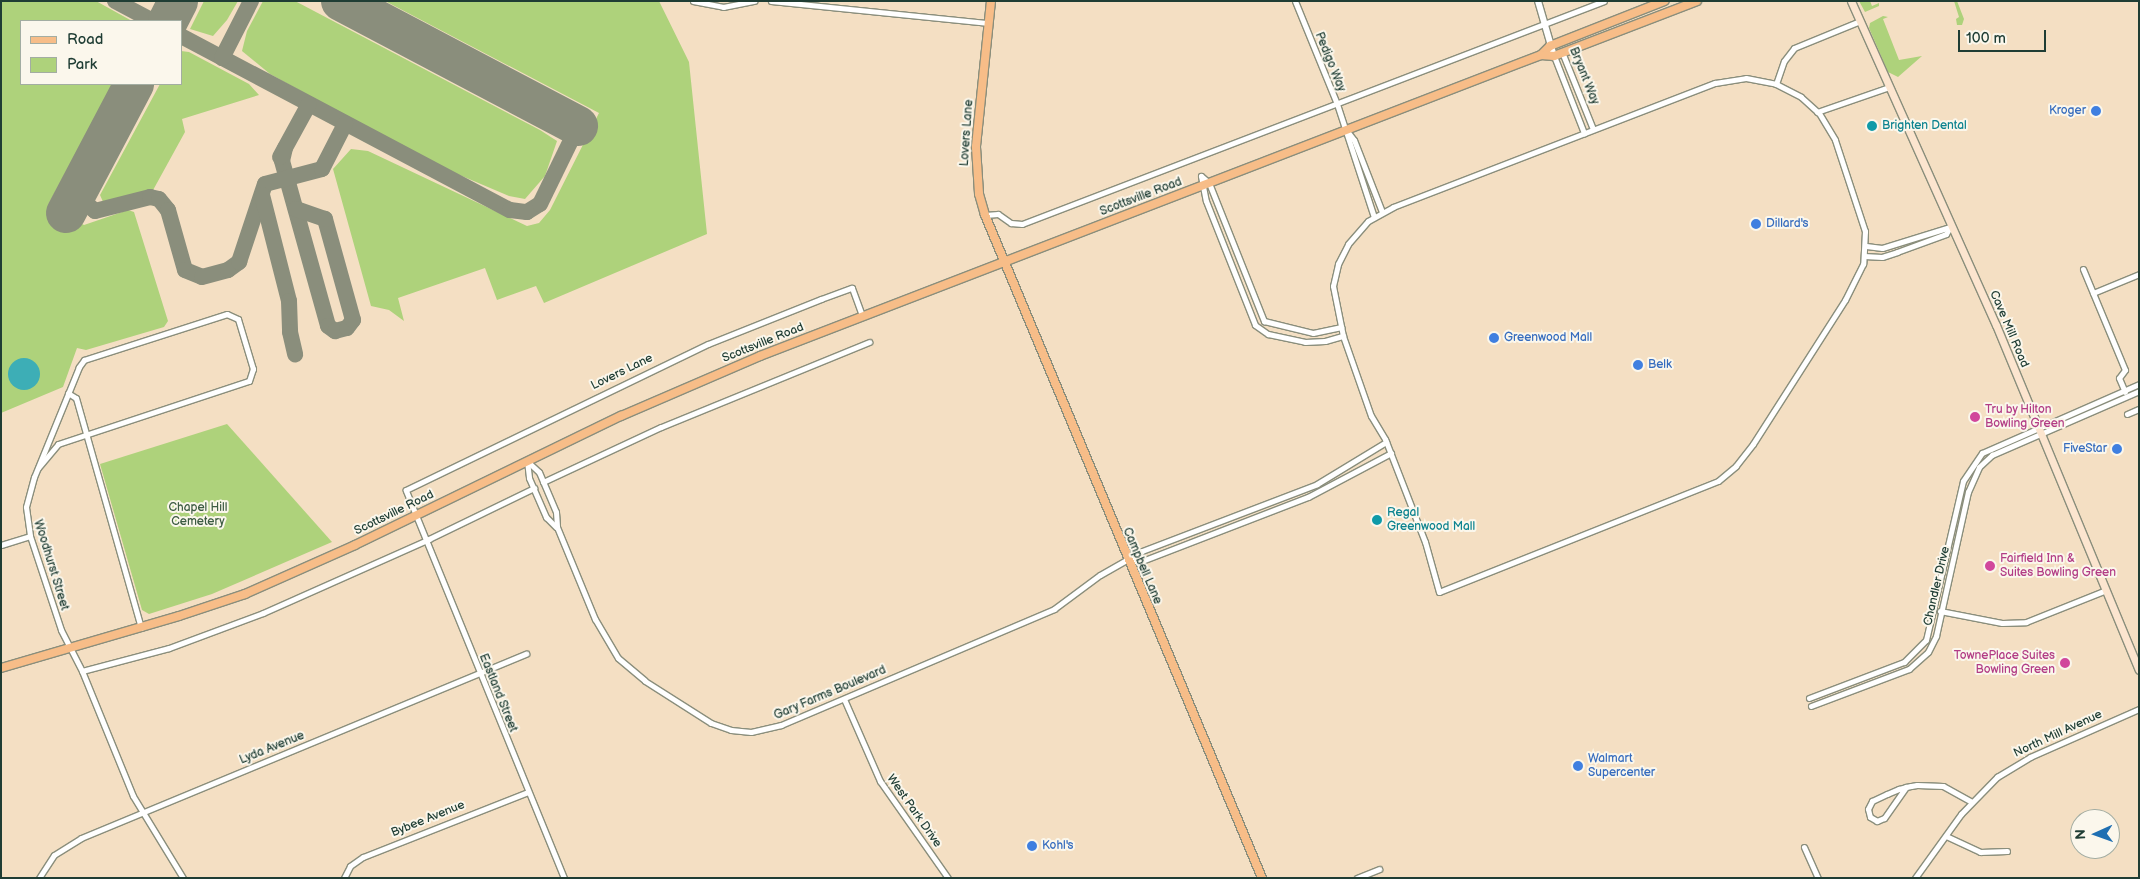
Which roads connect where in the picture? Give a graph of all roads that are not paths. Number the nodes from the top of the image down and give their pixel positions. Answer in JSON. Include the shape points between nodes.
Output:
{"nodes":[{"id":1,"x":693,"y":1,"type":"edge"},
{"id":2,"x":754,"y":1,"type":"edge"},
{"id":3,"x":771,"y":1,"type":"edge"},
{"id":4,"x":991,"y":1,"type":"edge"},
{"id":5,"x":1296,"y":1,"type":"edge"},
{"id":6,"x":1538,"y":1,"type":"edge"},
{"id":7,"x":1604,"y":1,"type":"edge"},
{"id":8,"x":1664,"y":1,"type":"edge"},
{"id":9,"x":1697,"y":1,"type":"edge"},
{"id":10,"x":1851,"y":1,"type":"edge"},
{"id":11,"x":812,"y":3,"type":"edge"},
{"id":12,"x":1860,"y":21,"type":"junction"},
{"id":13,"x":1546,"y":22,"type":"junction"},
{"id":14,"x":989,"y":23,"type":"junction"},
{"id":15,"x":1550,"y":34,"type":"junction"},
{"id":16,"x":1558,"y":42,"type":"junction"},
{"id":17,"x":1550,"y":46,"type":"junction"},
{"id":18,"x":1558,"y":54,"type":"junction"},
{"id":19,"x":1541,"y":56,"type":"junction"},
{"id":20,"x":1776,"y":84,"type":"junction"},
{"id":21,"x":1889,"y":87,"type":"junction"},
{"id":22,"x":1337,"y":104,"type":"junction"},
{"id":23,"x":1818,"y":112,"type":"junction"},
{"id":24,"x":1346,"y":130,"type":"junction"},
{"id":25,"x":1593,"y":130,"type":"junction"},
{"id":26,"x":1584,"y":133,"type":"junction"},
{"id":27,"x":1209,"y":183,"type":"junction"},
{"id":28,"x":1201,"y":186,"type":"junction"},
{"id":29,"x":1382,"y":212,"type":"junction"},
{"id":30,"x":985,"y":215,"type":"junction"},
{"id":31,"x":1374,"y":217,"type":"junction"},
{"id":32,"x":1950,"y":227,"type":"junction"},
{"id":33,"x":1866,"y":246,"type":"junction"},
{"id":34,"x":1864,"y":256,"type":"junction"},
{"id":35,"x":1003,"y":262,"type":"junction"},
{"id":36,"x":2083,"y":269,"type":"dead end"},
{"id":37,"x":2139,"y":274,"type":"edge"},
{"id":38,"x":2093,"y":293,"type":"junction"},
{"id":39,"x":862,"y":316,"type":"junction"},
{"id":40,"x":1341,"y":327,"type":"junction"},
{"id":41,"x":1342,"y":336,"type":"junction"},
{"id":42,"x":869,"y":342,"type":"dead end"},
{"id":43,"x":2139,"y":384,"type":"edge"},
{"id":44,"x":2124,"y":390,"type":"junction"},
{"id":45,"x":2139,"y":391,"type":"edge"},
{"id":46,"x":68,"y":393,"type":"junction"},
{"id":47,"x":2127,"y":397,"type":"junction"},
{"id":48,"x":2139,"y":409,"type":"edge"},
{"id":49,"x":2128,"y":414,"type":"dead end"},
{"id":50,"x":2039,"y":431,"type":"junction"},
{"id":51,"x":86,"y":434,"type":"junction"},
{"id":52,"x":1386,"y":442,"type":"junction"},
{"id":53,"x":1391,"y":453,"type":"junction"},
{"id":54,"x":527,"y":461,"type":"junction"},
{"id":55,"x":38,"y":468,"type":"junction"},
{"id":56,"x":1965,"y":476,"type":"junction"},
{"id":57,"x":1972,"y":479,"type":"junction"},
{"id":58,"x":543,"y":482,"type":"junction"},
{"id":59,"x":534,"y":488,"type":"junction"},
{"id":60,"x":415,"y":516,"type":"junction"},
{"id":61,"x":557,"y":527,"type":"junction"},
{"id":62,"x":30,"y":536,"type":"junction"},
{"id":63,"x":1950,"y":538,"type":"junction"},
{"id":64,"x":1958,"y":540,"type":"junction"},
{"id":65,"x":424,"y":541,"type":"junction"},
{"id":66,"x":1,"y":545,"type":"edge"},
{"id":67,"x":1128,"y":561,"type":"junction"},
{"id":68,"x":2104,"y":590,"type":"junction"},
{"id":69,"x":1935,"y":609,"type":"junction"},
{"id":70,"x":1942,"y":611,"type":"junction"},
{"id":71,"x":141,"y":628,"type":"junction"},
{"id":72,"x":69,"y":648,"type":"junction"},
{"id":73,"x":526,"y":654,"type":"dead end"},
{"id":74,"x":1,"y":668,"type":"edge"},
{"id":75,"x":2139,"y":670,"type":"edge"},
{"id":76,"x":82,"y":671,"type":"junction"},
{"id":77,"x":479,"y":673,"type":"junction"},
{"id":78,"x":1808,"y":698,"type":"dead end"},
{"id":79,"x":844,"y":699,"type":"junction"},
{"id":80,"x":1811,"y":706,"type":"dead end"},
{"id":81,"x":2139,"y":709,"type":"edge"},
{"id":82,"x":1906,"y":787,"type":"junction"},
{"id":83,"x":528,"y":792,"type":"junction"},
{"id":84,"x":1972,"y":802,"type":"junction"},
{"id":85,"x":141,"y":811,"type":"junction"},
{"id":86,"x":1946,"y":836,"type":"junction"},
{"id":87,"x":1804,"y":847,"type":"dead end"},
{"id":88,"x":2007,"y":850,"type":"dead end"},
{"id":89,"x":1379,"y":869,"type":"dead end"},
{"id":90,"x":39,"y":878,"type":"edge"},
{"id":91,"x":183,"y":878,"type":"edge"},
{"id":92,"x":344,"y":878,"type":"edge"},
{"id":93,"x":564,"y":878,"type":"edge"},
{"id":94,"x":948,"y":878,"type":"edge"},
{"id":95,"x":1262,"y":878,"type":"edge"},
{"id":96,"x":1357,"y":878,"type":"edge"},
{"id":97,"x":1818,"y":878,"type":"edge"},
{"id":98,"x":1915,"y":878,"type":"edge"}],
"edges":[{"from":1,"to":2,"type":"street","via":[[723,7]]},
{"from":3,"to":11,"type":"street"},
{"from":4,"to":14,"type":"main road","name":"Lovers Lane"},
{"from":5,"to":22,"type":"street","name":"Pedigo Way"},
{"from":6,"to":13,"type":"street","name":"Bryant Way"},
{"from":7,"to":13,"type":"street"},
{"from":8,"to":16,"type":"main road","name":"Scottsville Road"},
{"from":9,"to":18,"type":"main road","name":"Scottsville Road"},
{"from":10,"to":12,"type":"main road","name":"Cave Mill Road"},
{"from":11,"to":14,"type":"street"},
{"from":12,"to":20,"type":"street","via":[[1794,48],[1784,61]]},
{"from":12,"to":21,"type":"main road","name":"Cave Mill Road"},
{"from":13,"to":15,"type":"street","name":"Bryant Way"},
{"from":13,"to":22,"type":"street"},
{"from":14,"to":30,"type":"main road","name":"Lovers Lane","via":[[976,148],[978,194]]},
{"from":15,"to":16,"type":"street","name":"Bryant Way"},
{"from":15,"to":17,"type":"street","name":"Bryant Way"},
{"from":16,"to":17,"type":"main road","name":"Scottsville Road"},
{"from":16,"to":18,"type":"street","name":"Bryant Way"},
{"from":17,"to":18,"type":"street","name":"Bryant Way"},
{"from":17,"to":19,"type":"main road","name":"Scottsville Road"},
{"from":18,"to":19,"type":"main road","name":"Scottsville Road"},
{"from":18,"to":25,"type":"street","name":"Bryant Way"},
{"from":18,"to":26,"type":"street","name":"Bryant Way"},
{"from":19,"to":24,"type":"main road","name":"Scottsville Road"},
{"from":20,"to":23,"type":"street","via":[[1801,97]]},
{"from":20,"to":25,"type":"street","via":[[1746,78],[1723,81]]},
{"from":21,"to":23,"type":"street"},
{"from":21,"to":32,"type":"main road","name":"Cave Mill Road"},
{"from":22,"to":24,"type":"street","name":"Pedigo Way"},
{"from":22,"to":30,"type":"street","via":[[1022,224],[1012,223],[998,214]]},
{"from":23,"to":33,"type":"street","via":[[1835,140],[1857,200],[1864,222]]},
{"from":24,"to":27,"type":"main road","name":"Scottsville Road"},
{"from":24,"to":29,"type":"street","via":[[1354,140]]},
{"from":24,"to":31,"type":"street","via":[[1349,149]]},
{"from":25,"to":26,"type":"street"},
{"from":26,"to":29,"type":"street"},
{"from":27,"to":28,"type":"main road","name":"Scottsville Road"},
{"from":27,"to":40,"type":"street","via":[[1264,321],[1313,333]]},
{"from":28,"to":35,"type":"main road","name":"Scottsville Road"},
{"from":28,"to":41,"type":"street","via":[[1255,325],[1268,334],[1306,342]]},
{"from":29,"to":31,"type":"street"},
{"from":30,"to":35,"type":"main road","name":"Lovers Lane"},
{"from":31,"to":40,"type":"street","via":[[1352,238],[1336,271],[1334,293]]},
{"from":32,"to":33,"type":"street","via":[[1882,248]]},
{"from":32,"to":34,"type":"street","via":[[1946,234],[1897,252]]},
{"from":32,"to":50,"type":"main road","name":"Cave Mill Road"},
{"from":33,"to":34,"type":"street"},
{"from":34,"to":53,"type":"street","via":[[1846,300],[1753,444],[1732,470],[1704,488],[1439,592],[1425,542]]},
{"from":35,"to":39,"type":"main road","name":"Scottsville Road"},
{"from":35,"to":67,"type":"main road","name":"Campbell Lane"},
{"from":36,"to":38,"type":"street"},
{"from":37,"to":38,"type":"street"},
{"from":38,"to":44,"type":"street","via":[[2126,370],[2118,378]]},
{"from":39,"to":54,"type":"main road","name":"Scottsville Road","via":[[699,381]]},
{"from":39,"to":60,"type":"street","name":"Lovers Lane","via":[[852,288],[708,344],[406,490]]},
{"from":40,"to":41,"type":"street"},
{"from":41,"to":52,"type":"street","via":[[1373,420]]},
{"from":42,"to":58,"type":"street","via":[[680,418]]},
{"from":43,"to":44,"type":"street"},
{"from":44,"to":47,"type":"street"},
{"from":44,"to":50,"type":"street"},
{"from":45,"to":47,"type":"street"},
{"from":46,"to":51,"type":"street","via":[[76,398]]},
{"from":46,"to":51,"type":"street","name":"Woodhurst Street","via":[[79,367],[87,358],[227,314],[238,319],[253,369],[249,381]]},
{"from":46,"to":55,"type":"street","name":"Woodhurst Street"},
{"from":47,"to":50,"type":"street"},
{"from":48,"to":49,"type":"street"},
{"from":50,"to":56,"type":"street","name":"Chandler Drive","via":[[1982,452]]},
{"from":50,"to":57,"type":"street","name":"Chandler Drive","via":[[1992,456],[1978,467]]},
{"from":50,"to":68,"type":"main road","name":"Cave Mill Road"},
{"from":51,"to":55,"type":"street","via":[[58,444]]},
{"from":51,"to":71,"type":"street"},
{"from":52,"to":53,"type":"street"},
{"from":52,"to":67,"type":"street","via":[[1317,484],[1142,551]]},
{"from":53,"to":67,"type":"street","via":[[1308,497],[1142,561]]},
{"from":54,"to":58,"type":"street","name":"Gary Farms Boulevard","via":[[539,472]]},
{"from":54,"to":59,"type":"street","name":"Gary Farms Boulevard"},
{"from":54,"to":60,"type":"main road","name":"Scottsville Road"},
{"from":55,"to":62,"type":"street","name":"Woodhurst Street","via":[[26,507]]},
{"from":56,"to":57,"type":"street"},
{"from":56,"to":63,"type":"street","name":"Chandler Drive"},
{"from":57,"to":64,"type":"street","name":"Chandler Drive"},
{"from":58,"to":61,"type":"street","name":"Gary Farms Boulevard","via":[[556,512]]},
{"from":59,"to":61,"type":"street","name":"Gary Farms Boulevard","via":[[546,517]]},
{"from":59,"to":65,"type":"street"},
{"from":60,"to":65,"type":"street","name":"Eastland Street"},
{"from":60,"to":71,"type":"main road","name":"Scottsville Road","via":[[253,590]]},
{"from":61,"to":79,"type":"street","name":"Gary Farms Boulevard","via":[[599,628],[615,653],[645,681],[702,718],[731,730],[762,731]]},
{"from":62,"to":66,"type":"street"},
{"from":62,"to":72,"type":"street","name":"Woodhurst Street"},
{"from":63,"to":64,"type":"street"},
{"from":63,"to":69,"type":"street","name":"Chandler Drive"},
{"from":64,"to":70,"type":"street","name":"Chandler Drive"},
{"from":65,"to":76,"type":"street","via":[[221,629],[169,648]]},
{"from":65,"to":77,"type":"street","name":"Eastland Street"},
{"from":67,"to":79,"type":"street","name":"Gary Farms Boulevard","via":[[1100,575],[1054,609]]},
{"from":67,"to":95,"type":"main road","name":"Campbell Lane"},
{"from":68,"to":70,"type":"street","via":[[2026,622],[2002,623]]},
{"from":68,"to":75,"type":"main road","name":"Cave Mill Road"},
{"from":69,"to":70,"type":"street"},
{"from":69,"to":78,"type":"street","name":"Chandler Drive","via":[[1926,640],[1904,662]]},
{"from":70,"to":80,"type":"street","name":"Chandler Drive","via":[[1928,652],[1909,669]]},
{"from":71,"to":72,"type":"main road","name":"Scottsville Road"},
{"from":72,"to":74,"type":"main road","name":"Scottsville Road"},
{"from":72,"to":76,"type":"street","name":"Woodhurst Street"},
{"from":73,"to":77,"type":"street","name":"Lyda Avenue"},
{"from":76,"to":85,"type":"street","name":"Woodhurst Street"},
{"from":77,"to":83,"type":"street","name":"Eastland Street"},
{"from":77,"to":85,"type":"street","name":"Lyda Avenue"},
{"from":79,"to":94,"type":"street","name":"West Park Drive","via":[[880,781]]},
{"from":81,"to":84,"type":"street","name":"North Mill Avenue","via":[[2019,762],[1997,777]]},
{"from":82,"to":82,"type":"street","via":[[1884,818],[1877,821],[1870,817],[1868,809],[1872,801]]},
{"from":82,"to":84,"type":"street","via":[[1937,784]]},
{"from":83,"to":92,"type":"street","name":"Bybee Avenue","via":[[363,858],[350,866]]},
{"from":83,"to":93,"type":"street","name":"Eastland Street"},
{"from":84,"to":86,"type":"street","name":"North Mill Avenue"},
{"from":85,"to":90,"type":"street","name":"Lyda Avenue","via":[[66,846],[49,860]]},
{"from":85,"to":91,"type":"street","name":"Woodhurst Street"},
{"from":86,"to":88,"type":"street","via":[[1980,852]]},
{"from":86,"to":98,"type":"street","name":"North Mill Avenue"},
{"from":87,"to":97,"type":"street"},
{"from":89,"to":96,"type":"street"}]}
